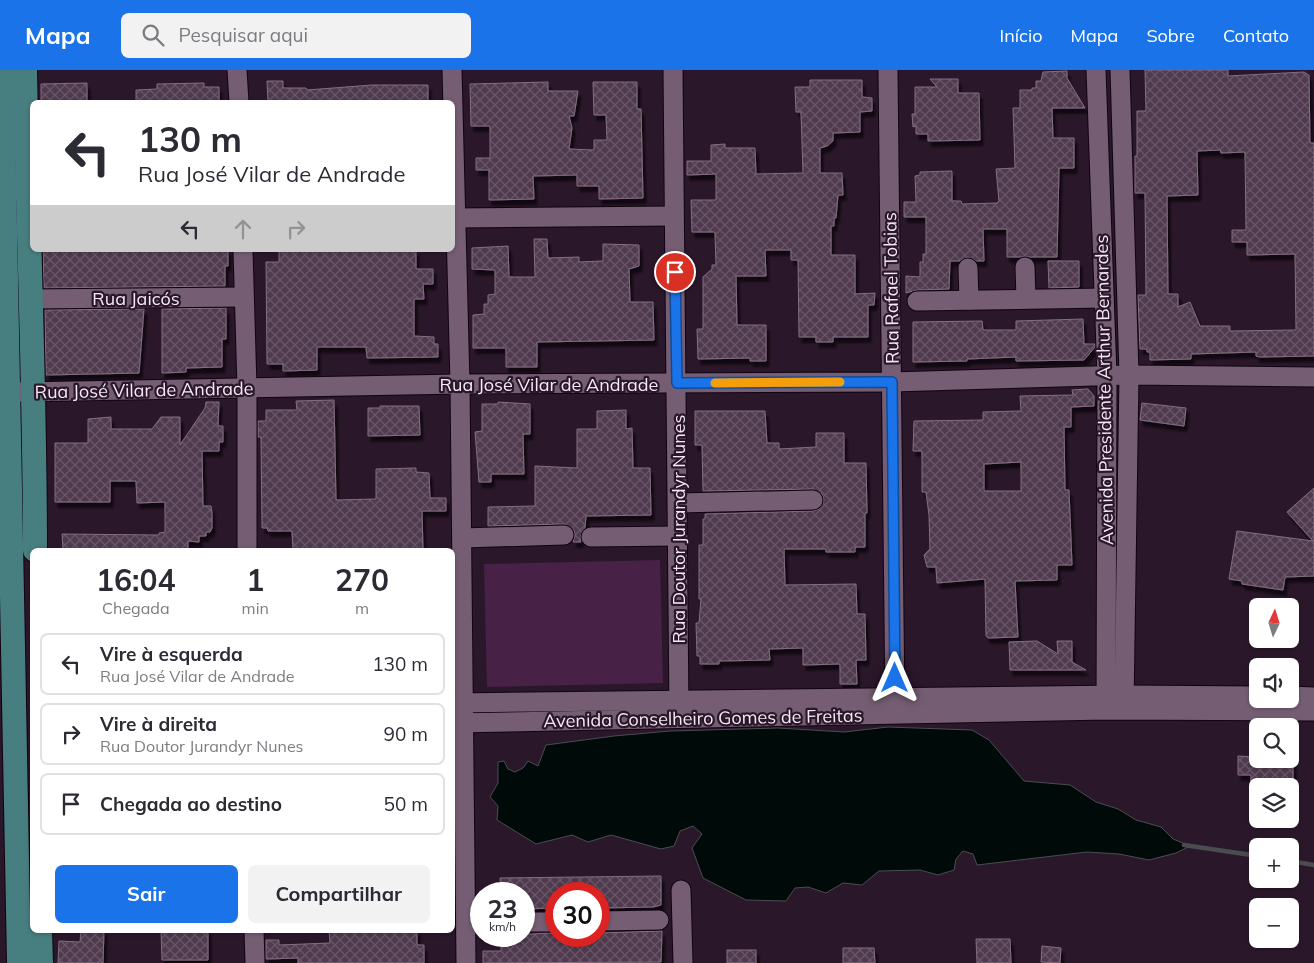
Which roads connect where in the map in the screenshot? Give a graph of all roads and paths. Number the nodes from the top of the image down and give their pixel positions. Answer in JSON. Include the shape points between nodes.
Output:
{"nodes":[{"id":1,"x":31,"y":70,"type":"edge"},
{"id":2,"x":237,"y":70,"type":"edge"},
{"id":3,"x":452,"y":70,"type":"edge"},
{"id":4,"x":673,"y":70,"type":"edge"},
{"id":5,"x":888,"y":70,"type":"edge"},
{"id":6,"x":1096,"y":70,"type":"edge"},
{"id":7,"x":1120,"y":70,"type":"edge"},
{"id":8,"x":11,"y":72,"type":"edge"},
{"id":9,"x":239,"y":100,"type":"edge"},
{"id":10,"x":453,"y":100,"type":"edge"},
{"id":11,"x":30,"y":194,"type":"edge"},
{"id":12,"x":674,"y":216,"type":"junction"},
{"id":13,"x":455,"y":218,"type":"joint"},
{"id":14,"x":243,"y":252,"type":"edge"},
{"id":15,"x":1025,"y":267,"type":"dead end"},
{"id":16,"x":968,"y":268,"type":"dead end"},
{"id":17,"x":244,"y":297,"type":"junction"},
{"id":18,"x":29,"y":298,"type":"junction"},
{"id":19,"x":1104,"y":298,"type":"junction"},
{"id":20,"x":1026,"y":299,"type":"junction"},
{"id":21,"x":969,"y":300,"type":"junction"},
{"id":22,"x":917,"y":301,"type":"dead end"},
{"id":23,"x":1129,"y":375,"type":"junction"},
{"id":24,"x":1107,"y":376,"type":"junction"},
{"id":25,"x":1314,"y":377,"type":"edge"},
{"id":26,"x":892,"y":382,"type":"junction"},
{"id":27,"x":677,"y":383,"type":"junction"},
{"id":28,"x":460,"y":384,"type":"junction"},
{"id":29,"x":247,"y":388,"type":"junction"},
{"id":30,"x":5,"y":392,"type":"edge"},
{"id":31,"x":35,"y":393,"type":"junction"},
{"id":32,"x":5,"y":422,"type":"edge"},
{"id":33,"x":813,"y":500,"type":"dead end"},
{"id":34,"x":678,"y":503,"type":"junction"},
{"id":35,"x":6,"y":504,"type":"edge"},
{"id":36,"x":564,"y":535,"type":"dead end"},
{"id":37,"x":678,"y":536,"type":"junction"},
{"id":38,"x":591,"y":537,"type":"dead end"},
{"id":39,"x":463,"y":538,"type":"junction"},
{"id":40,"x":6,"y":540,"type":"edge"},
{"id":41,"x":35,"y":548,"type":"edge"},
{"id":42,"x":247,"y":548,"type":"edge"},
{"id":43,"x":7,"y":611,"type":"edge"},
{"id":44,"x":1249,"y":696,"type":"edge"},
{"id":45,"x":1299,"y":696,"type":"edge"},
{"id":46,"x":1314,"y":697,"type":"edge"},
{"id":47,"x":459,"y":702,"type":"edge"},
{"id":48,"x":1115,"y":703,"type":"junction"},
{"id":49,"x":895,"y":707,"type":"junction"},
{"id":50,"x":679,"y":709,"type":"junction"},
{"id":51,"x":1314,"y":711,"type":"edge"},
{"id":52,"x":16,"y":716,"type":"edge"},
{"id":53,"x":459,"y":723,"type":"edge"},
{"id":54,"x":471,"y":882,"type":"edge"},
{"id":55,"x":681,"y":890,"type":"dead end"},
{"id":56,"x":659,"y":920,"type":"dead end"},
{"id":57,"x":610,"y":921,"type":"edge"},
{"id":58,"x":40,"y":933,"type":"edge"},
{"id":59,"x":254,"y":933,"type":"edge"},
{"id":60,"x":470,"y":943,"type":"edge"},
{"id":61,"x":19,"y":963,"type":"edge"},
{"id":62,"x":41,"y":963,"type":"edge"},
{"id":63,"x":255,"y":963,"type":"edge"},
{"id":64,"x":466,"y":963,"type":"edge"},
{"id":65,"x":683,"y":963,"type":"edge"}],
"edges":[{"from":1,"to":8,"type":"street"},
{"from":2,"to":9,"type":"street"},
{"from":3,"to":10,"type":"street"},
{"from":4,"to":12,"type":"street","name":"Rua Doutor Jurandyr Nunes"},
{"from":5,"to":26,"type":"street","name":"Rua Rafael Tobias"},
{"from":6,"to":19,"type":"street","name":"Avenida Presidente Arthur Bernardes"},
{"from":7,"to":23,"type":"street","name":"Avenida Presidente Arthur Bernardes"},
{"from":8,"to":11,"type":"main road"},
{"from":8,"to":30,"type":"main road"},
{"from":11,"to":18,"type":"main road"},
{"from":12,"to":13,"type":"street"},
{"from":12,"to":27,"type":"street","name":"Rua Doutor Jurandyr Nunes"},
{"from":13,"to":28,"type":"street"},
{"from":14,"to":17,"type":"street"},
{"from":15,"to":20,"type":"street"},
{"from":16,"to":21,"type":"street"},
{"from":17,"to":18,"type":"street","name":"Rua Jaicós"},
{"from":17,"to":29,"type":"street"},
{"from":18,"to":31,"type":"main road"},
{"from":19,"to":20,"type":"street"},
{"from":19,"to":24,"type":"street","name":"Avenida Presidente Arthur Bernardes"},
{"from":20,"to":21,"type":"street"},
{"from":21,"to":22,"type":"street"},
{"from":23,"to":24,"type":"street","name":"Rua José Vilar de Andrade"},
{"from":23,"to":25,"type":"street","name":"Rua José Vilar de Andrade"},
{"from":23,"to":48,"type":"street","name":"Avenida Presidente Arthur Bernardes"},
{"from":24,"to":26,"type":"street","name":"Rua José Vilar de Andrade"},
{"from":24,"to":48,"type":"street","name":"Avenida Presidente Arthur Bernardes"},
{"from":26,"to":27,"type":"street","name":"Rua José Vilar de Andrade"},
{"from":26,"to":49,"type":"street","name":"Rua Rafael Tobias"},
{"from":27,"to":28,"type":"street","name":"Rua José Vilar de Andrade"},
{"from":27,"to":34,"type":"street","name":"Rua Doutor Jurandyr Nunes"},
{"from":28,"to":29,"type":"street","name":"Rua José Vilar de Andrade"},
{"from":28,"to":39,"type":"street"},
{"from":29,"to":31,"type":"street","name":"Rua José Vilar de Andrade"},
{"from":29,"to":42,"type":"street"},
{"from":30,"to":31,"type":"street","name":"Rua José Vilar de Andrade"},
{"from":30,"to":32,"type":"main road"},
{"from":31,"to":41,"type":"main road"},
{"from":32,"to":35,"type":"main road"},
{"from":33,"to":34,"type":"street"},
{"from":34,"to":37,"type":"street","name":"Rua Doutor Jurandyr Nunes"},
{"from":35,"to":40,"type":"main road"},
{"from":36,"to":39,"type":"street"},
{"from":37,"to":38,"type":"street"},
{"from":37,"to":50,"type":"street","name":"Rua Doutor Jurandyr Nunes"},
{"from":39,"to":47,"type":"street"},
{"from":40,"to":43,"type":"main road"},
{"from":43,"to":52,"type":"main road"},
{"from":44,"to":48,"type":"street","name":"Avenida Conselheiro Gomes de Freitas"},
{"from":45,"to":46,"type":"street"},
{"from":47,"to":50,"type":"street","name":"Avenida Conselheiro Gomes de Freitas"},
{"from":47,"to":53,"type":"street"},
{"from":48,"to":49,"type":"street","name":"Avenida Conselheiro Gomes de Freitas"},
{"from":48,"to":51,"type":"street","name":"Avenida Conselheiro Gomes de Freitas"},
{"from":49,"to":50,"type":"street","name":"Avenida Conselheiro Gomes de Freitas"},
{"from":50,"to":53,"type":"street","name":"Avenida Conselheiro Gomes de Freitas"},
{"from":52,"to":61,"type":"main road"},
{"from":53,"to":54,"type":"street"},
{"from":55,"to":65,"type":"street"},
{"from":56,"to":57,"type":"street"},
{"from":58,"to":62,"type":"main road"},
{"from":59,"to":63,"type":"street"},
{"from":60,"to":64,"type":"street"}]}
